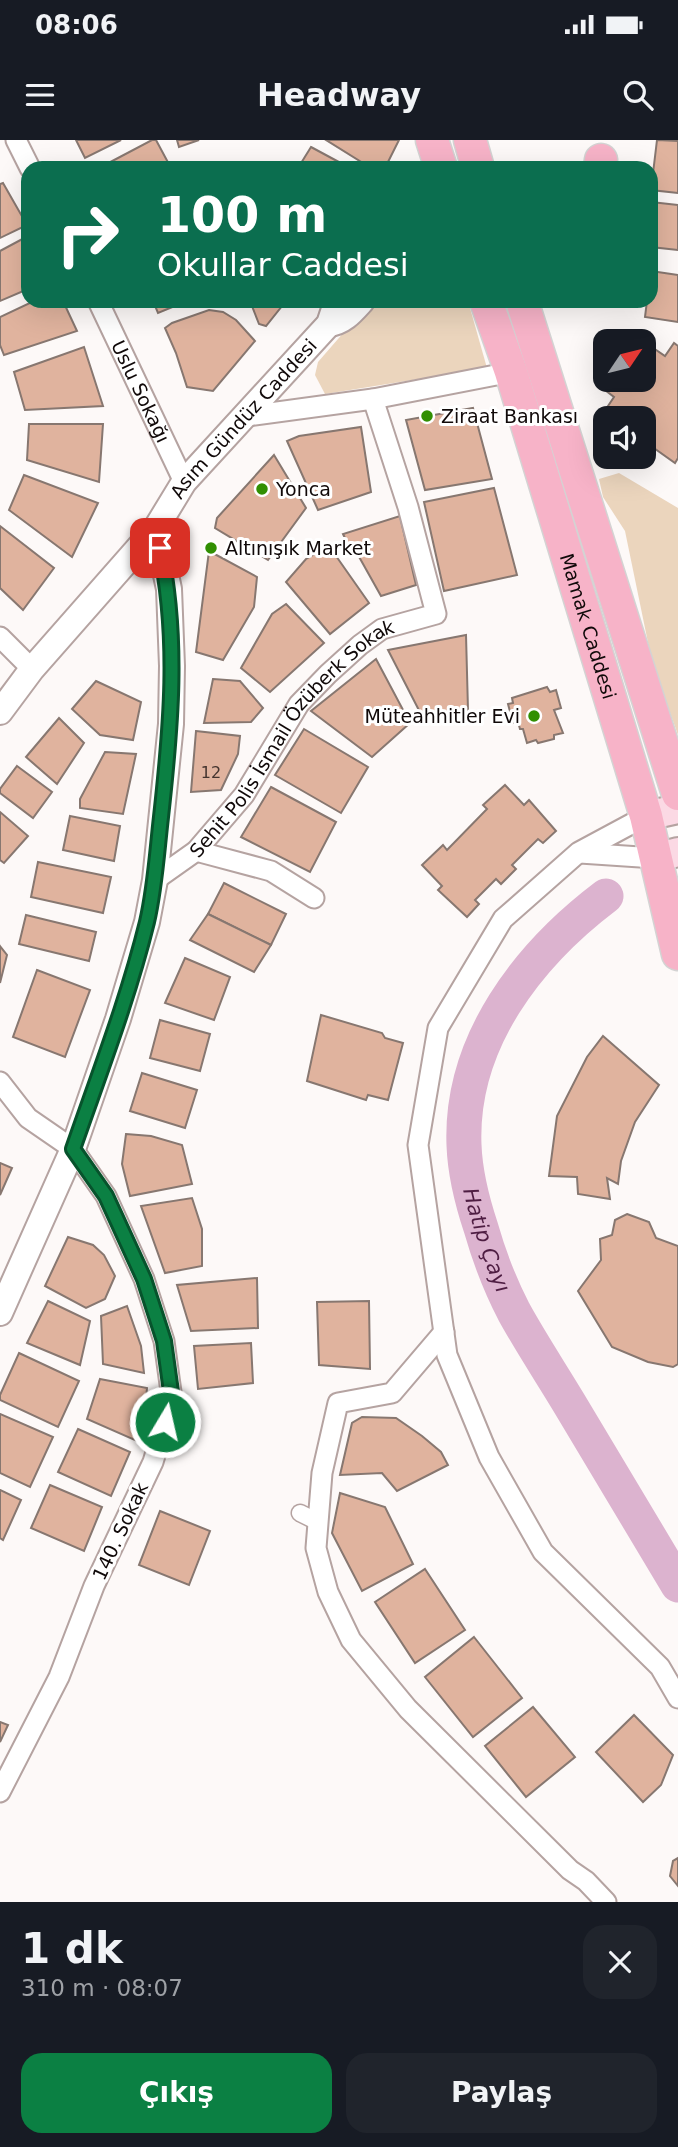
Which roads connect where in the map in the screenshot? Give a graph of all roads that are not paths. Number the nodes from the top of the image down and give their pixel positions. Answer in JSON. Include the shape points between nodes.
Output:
{"nodes":[{"id":1,"x":16,"y":140,"type":"edge"},
{"id":2,"x":432,"y":140,"type":"edge"},
{"id":3,"x":470,"y":140,"type":"edge"},
{"id":4,"x":26,"y":161,"type":"edge"},
{"id":5,"x":439,"y":161,"type":"edge"},
{"id":6,"x":476,"y":161,"type":"edge"},
{"id":7,"x":101,"y":308,"type":"edge"},
{"id":8,"x":334,"y":308,"type":"edge"},
{"id":9,"x":355,"y":308,"type":"edge"},
{"id":10,"x":488,"y":308,"type":"edge"},
{"id":11,"x":524,"y":308,"type":"edge"},
{"id":12,"x":542,"y":308,"type":"edge"},
{"id":13,"x":329,"y":324,"type":"junction"},
{"id":14,"x":532,"y":333,"type":"junction"},
{"id":15,"x":511,"y":372,"type":"junction"},
{"id":16,"x":373,"y":399,"type":"junction"},
{"id":17,"x":247,"y":416,"type":"junction"},
{"id":18,"x":184,"y":482,"type":"junction"},
{"id":19,"x":156,"y":528,"type":"junction"},
{"id":20,"x":0,"y":637,"type":"edge"},
{"id":21,"x":32,"y":669,"type":"junction"},
{"id":22,"x":0,"y":712,"type":"edge"},
{"id":23,"x":678,"y":794,"type":"edge"},
{"id":24,"x":678,"y":809,"type":"edge"},
{"id":25,"x":646,"y":816,"type":"junction"},
{"id":26,"x":196,"y":851,"type":"junction"},
{"id":27,"x":579,"y":852,"type":"junction"},
{"id":28,"x":666,"y":855,"type":"edge"},
{"id":29,"x":155,"y":880,"type":"junction"},
{"id":30,"x":314,"y":898,"type":"dead end"},
{"id":31,"x":678,"y":954,"type":"edge"},
{"id":32,"x":0,"y":1082,"type":"edge"},
{"id":33,"x":73,"y":1149,"type":"junction"},
{"id":34,"x":0,"y":1314,"type":"edge"},
{"id":35,"x":444,"y":1332,"type":"junction"},
{"id":36,"x":300,"y":1513,"type":"dead end"},
{"id":37,"x":318,"y":1522,"type":"junction"},
{"id":38,"x":678,"y":1698,"type":"edge"},
{"id":39,"x":0,"y":1792,"type":"edge"},
{"id":40,"x":606,"y":1902,"type":"edge"}],
"edges":[{"from":1,"to":4,"type":"street"},
{"from":2,"to":5,"type":"main road"},
{"from":3,"to":6,"type":"main road"},
{"from":7,"to":18,"type":"street","name":"Uslu Sokağı"},
{"from":8,"to":13,"type":"street","name":"Asım Gündüz Caddesi"},
{"from":9,"to":13,"type":"street","name":"Asım Gündüz Caddesi","via":[[338,323]]},
{"from":10,"to":15,"type":"main road","name":"Mamak Caddesi"},
{"from":11,"to":14,"type":"main road","name":"Mamak Caddesi"},
{"from":12,"to":14,"type":"main road"},
{"from":13,"to":17,"type":"street","name":"Asım Gündüz Caddesi"},
{"from":14,"to":23,"type":"main road","name":"Mamak Caddesi"},
{"from":15,"to":16,"type":"street"},
{"from":15,"to":25,"type":"main road","name":"Mamak Caddesi"},
{"from":16,"to":17,"type":"street"},
{"from":16,"to":26,"type":"street","name":"Sehit Polis İsmail Özüberk Sokak","via":[[436,614],[382,629],[328,674],[299,704],[244,795]]},
{"from":17,"to":18,"type":"street","name":"Asım Gündüz Caddesi"},
{"from":18,"to":19,"type":"street","name":"Asım Gündüz Caddesi"},
{"from":19,"to":21,"type":"street","name":"Asım Gündüz Caddesi"},
{"from":19,"to":29,"type":"street","via":[[169,589],[172,666],[171,724]]},
{"from":20,"to":21,"type":"street"},
{"from":21,"to":22,"type":"street","name":"Asım Gündüz Caddesi"},
{"from":24,"to":25,"type":"main road"},
{"from":25,"to":27,"type":"street"},
{"from":25,"to":28,"type":"main road","name":"Mamak Caddesi"},
{"from":26,"to":29,"type":"street","name":"Sehit Polis İsmail Özüberk Sokak"},
{"from":26,"to":30,"type":"street","via":[[271,871]]},
{"from":27,"to":28,"type":"street"},
{"from":27,"to":35,"type":"street","via":[[503,919],[438,1028],[418,1145]]},
{"from":28,"to":31,"type":"main road","name":"Mamak Caddesi"},
{"from":29,"to":33,"type":"street","via":[[122,1007]]},
{"from":32,"to":33,"type":"street","via":[[28,1118]]},
{"from":33,"to":34,"type":"street"},
{"from":33,"to":39,"type":"street","name":"140. Sokak","via":[[106,1196],[148,1291],[164,1341],[172,1399],[170,1421],[94,1586],[59,1677]]},
{"from":35,"to":37,"type":"street","via":[[392,1393],[338,1404],[322,1473]]},
{"from":35,"to":38,"type":"street","via":[[447,1354],[489,1457],[543,1552],[660,1667]]},
{"from":36,"to":37,"type":"street"},
{"from":37,"to":40,"type":"street","via":[[316,1548],[328,1592],[351,1640],[408,1709]]}]}
